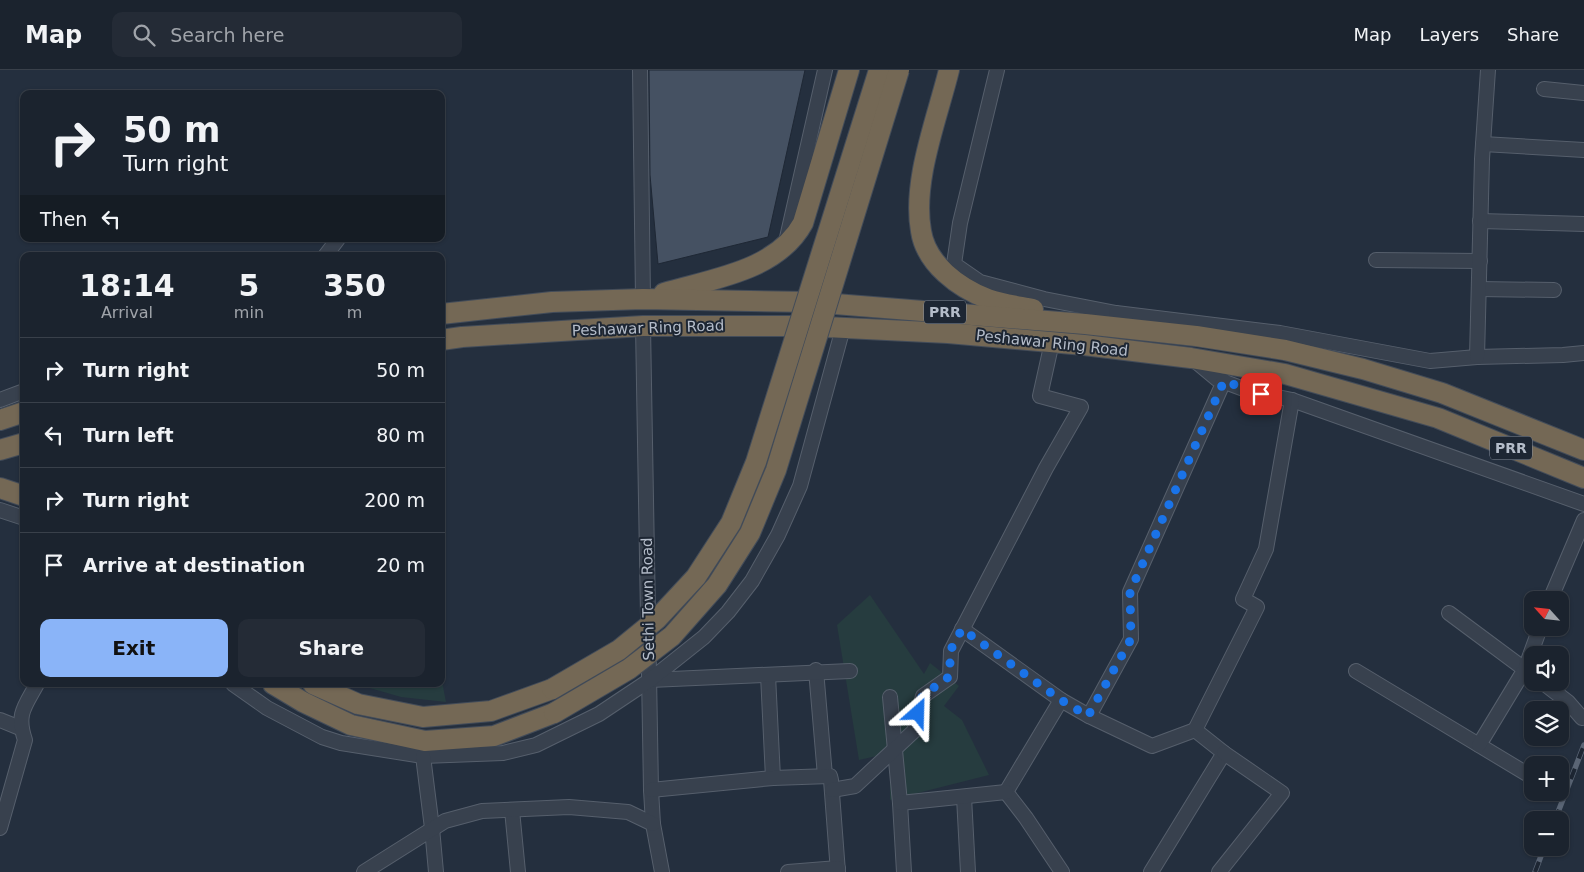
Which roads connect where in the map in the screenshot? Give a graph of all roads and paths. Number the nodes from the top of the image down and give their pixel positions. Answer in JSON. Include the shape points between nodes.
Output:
{"nodes":[{"id":1,"x":640,"y":70,"type":"edge"},
{"id":2,"x":825,"y":70,"type":"edge"},
{"id":3,"x":849,"y":70,"type":"edge"},
{"id":4,"x":879,"y":70,"type":"edge"},
{"id":5,"x":899,"y":70,"type":"edge"},
{"id":6,"x":949,"y":70,"type":"edge"},
{"id":7,"x":997,"y":70,"type":"edge"},
{"id":8,"x":1488,"y":70,"type":"edge"},
{"id":9,"x":1544,"y":89,"type":"dead end"},
{"id":10,"x":1584,"y":93,"type":"edge"},
{"id":11,"x":1483,"y":144,"type":"junction"},
{"id":12,"x":1584,"y":150,"type":"edge"},
{"id":13,"x":1480,"y":221,"type":"junction"},
{"id":14,"x":1584,"y":224,"type":"edge"},
{"id":15,"x":336,"y":242,"type":"edge"},
{"id":16,"x":785,"y":246,"type":"junction"},
{"id":17,"x":328,"y":252,"type":"edge"},
{"id":18,"x":1376,"y":260,"type":"dead end"},
{"id":19,"x":1480,"y":261,"type":"junction"},
{"id":20,"x":1479,"y":289,"type":"junction"},
{"id":21,"x":1554,"y":290,"type":"dead end"},
{"id":22,"x":642,"y":299,"type":"junction"},
{"id":23,"x":445,"y":314,"type":"edge"},
{"id":24,"x":1121,"y":320,"type":"junction"},
{"id":25,"x":1085,"y":324,"type":"junction"},
{"id":26,"x":643,"y":326,"type":"junction"},
{"id":27,"x":843,"y":328,"type":"junction"},
{"id":28,"x":445,"y":339,"type":"edge"},
{"id":29,"x":1052,"y":342,"type":"junction"},
{"id":30,"x":1584,"y":352,"type":"edge"},
{"id":31,"x":1477,"y":357,"type":"junction"},
{"id":32,"x":1191,"y":358,"type":"junction"},
{"id":33,"x":1224,"y":381,"type":"junction"},
{"id":34,"x":20,"y":392,"type":"edge"},
{"id":35,"x":0,"y":400,"type":"edge"},
{"id":36,"x":1292,"y":400,"type":"junction"},
{"id":37,"x":20,"y":413,"type":"edge"},
{"id":38,"x":0,"y":420,"type":"edge"},
{"id":39,"x":20,"y":444,"type":"edge"},
{"id":40,"x":0,"y":450,"type":"edge"},
{"id":41,"x":1584,"y":450,"type":"edge"},
{"id":42,"x":1584,"y":478,"type":"edge"},
{"id":43,"x":0,"y":488,"type":"edge"},
{"id":44,"x":20,"y":495,"type":"edge"},
{"id":45,"x":1584,"y":504,"type":"edge"},
{"id":46,"x":0,"y":510,"type":"edge"},
{"id":47,"x":20,"y":517,"type":"edge"},
{"id":48,"x":1584,"y":520,"type":"edge"},
{"id":49,"x":1554,"y":591,"type":"edge"},
{"id":50,"x":1449,"y":614,"type":"dead end"},
{"id":51,"x":962,"y":629,"type":"junction"},
{"id":52,"x":1524,"y":668,"type":"edge"},
{"id":53,"x":850,"y":671,"type":"dead end"},
{"id":54,"x":1356,"y":671,"type":"dead end"},
{"id":55,"x":816,"y":672,"type":"junction"},
{"id":56,"x":768,"y":675,"type":"junction"},
{"id":57,"x":1524,"y":679,"type":"edge"},
{"id":58,"x":650,"y":680,"type":"junction"},
{"id":59,"x":35,"y":687,"type":"edge"},
{"id":60,"x":237,"y":687,"type":"edge"},
{"id":61,"x":278,"y":687,"type":"edge"},
{"id":62,"x":320,"y":687,"type":"edge"},
{"id":63,"x":1554,"y":691,"type":"edge"},
{"id":64,"x":890,"y":697,"type":"dead end"},
{"id":65,"x":1061,"y":700,"type":"junction"},
{"id":66,"x":1088,"y":716,"type":"junction"},
{"id":67,"x":1582,"y":718,"type":"dead end"},
{"id":68,"x":0,"y":720,"type":"edge"},
{"id":69,"x":20,"y":728,"type":"junction"},
{"id":70,"x":1195,"y":730,"type":"junction"},
{"id":71,"x":1479,"y":745,"type":"junction"},
{"id":72,"x":895,"y":747,"type":"junction"},
{"id":73,"x":1224,"y":752,"type":"junction"},
{"id":74,"x":423,"y":756,"type":"junction"},
{"id":75,"x":1524,"y":772,"type":"edge"},
{"id":76,"x":825,"y":776,"type":"junction"},
{"id":77,"x":773,"y":778,"type":"junction"},
{"id":78,"x":651,"y":790,"type":"junction"},
{"id":79,"x":832,"y":790,"type":"junction"},
{"id":80,"x":1006,"y":792,"type":"junction"},
{"id":81,"x":964,"y":797,"type":"junction"},
{"id":82,"x":900,"y":803,"type":"junction"},
{"id":83,"x":512,"y":810,"type":"junction"},
{"id":84,"x":653,"y":824,"type":"junction"},
{"id":85,"x":0,"y":828,"type":"edge"},
{"id":86,"x":432,"y":828,"type":"junction"},
{"id":87,"x":838,"y":870,"type":"edge"},
{"id":88,"x":364,"y":872,"type":"edge"},
{"id":89,"x":436,"y":872,"type":"edge"},
{"id":90,"x":518,"y":872,"type":"edge"},
{"id":91,"x":662,"y":872,"type":"edge"},
{"id":92,"x":788,"y":872,"type":"edge"},
{"id":93,"x":904,"y":872,"type":"edge"},
{"id":94,"x":968,"y":872,"type":"edge"},
{"id":95,"x":1062,"y":872,"type":"edge"},
{"id":96,"x":1151,"y":872,"type":"edge"},
{"id":97,"x":1219,"y":872,"type":"edge"}],
"edges":[{"from":1,"to":22,"type":"street"},
{"from":2,"to":16,"type":"street"},
{"from":3,"to":16,"type":"highway","via":[[802,223],[797,234]]},
{"from":4,"to":62,"type":"highway","bridge":true,"via":[[756,462],[731,523],[696,577],[657,619],[619,650],[552,689],[491,711],[423,717],[358,704]]},
{"from":5,"to":61,"type":"highway","bridge":true,"via":[[776,470],[750,533],[717,584],[672,636],[629,669],[554,713],[494,736],[425,741],[351,725]]},
{"from":6,"to":25,"type":"highway","via":[[923,170],[918,207],[921,233],[932,259],[958,284],[989,299]]},
{"from":7,"to":24,"type":"street","via":[[960,223],[954,264],[980,282]]},
{"from":8,"to":11,"type":"street"},
{"from":9,"to":10,"type":"street"},
{"from":11,"to":12,"type":"street"},
{"from":11,"to":13,"type":"street"},
{"from":13,"to":14,"type":"street"},
{"from":13,"to":19,"type":"street"},
{"from":15,"to":17,"type":"street"},
{"from":16,"to":22,"type":"highway","via":[[753,266]]},
{"from":18,"to":19,"type":"street"},
{"from":19,"to":20,"type":"street"},
{"from":20,"to":21,"type":"street"},
{"from":20,"to":31,"type":"street"},
{"from":22,"to":23,"type":"highway","name":"Peshawar Ring Road","number":"PRR","via":[[552,302]]},
{"from":22,"to":25,"type":"highway","name":"Peshawar Ring Road","number":"PRR","via":[[810,302]]},
{"from":24,"to":25,"type":"highway","name":"Peshawar Ring Road","number":"PRR"},
{"from":24,"to":31,"type":"street","via":[[1280,333],[1430,360]]},
{"from":24,"to":41,"type":"highway","name":"Peshawar Ring Road","number":"PRR","via":[[1285,350],[1363,369],[1442,393]]},
{"from":26,"to":27,"type":"highway","name":"Peshawar Ring Road","number":"PRR"},
{"from":26,"to":28,"type":"highway","name":"Peshawar Ring Road","number":"PRR"},
{"from":26,"to":58,"type":"street","name":"Sethi Town Road"},
{"from":27,"to":29,"type":"highway","name":"Peshawar Ring Road","number":"PRR"},
{"from":27,"to":58,"type":"street","via":[[800,486],[778,535],[752,581],[728,612],[704,637]]},
{"from":29,"to":32,"type":"highway","name":"Peshawar Ring Road","number":"PRR"},
{"from":29,"to":51,"type":"street","via":[[1040,396],[1081,407]]},
{"from":30,"to":31,"type":"street"},
{"from":32,"to":33,"type":"street"},
{"from":32,"to":42,"type":"highway","name":"Peshawar Ring Road","number":"PRR","via":[[1285,374],[1438,418]]},
{"from":33,"to":36,"type":"street","via":[[1249,391]]},
{"from":33,"to":66,"type":"street","via":[[1130,592],[1131,639]]},
{"from":34,"to":35,"type":"street"},
{"from":36,"to":45,"type":"street"},
{"from":36,"to":70,"type":"street","via":[[1266,549],[1243,599],[1257,608]]},
{"from":37,"to":38,"type":"highway"},
{"from":39,"to":40,"type":"highway"},
{"from":43,"to":44,"type":"highway"},
{"from":46,"to":47,"type":"street"},
{"from":48,"to":49,"type":"street"},
{"from":50,"to":52,"type":"street"},
{"from":51,"to":65,"type":"street"},
{"from":51,"to":72,"type":"street","via":[[950,651],[950,676],[922,696],[914,730]]},
{"from":53,"to":55,"type":"street"},
{"from":54,"to":71,"type":"street"},
{"from":55,"to":56,"type":"street"},
{"from":55,"to":76,"type":"street"},
{"from":56,"to":58,"type":"street"},
{"from":56,"to":77,"type":"street"},
{"from":57,"to":71,"type":"street"},
{"from":58,"to":74,"type":"street","via":[[599,714],[536,745],[503,752]]},
{"from":58,"to":78,"type":"street","name":"Sethi Town Road"},
{"from":59,"to":69,"type":"street","via":[[21,715]]},
{"from":60,"to":74,"type":"street","via":[[267,708],[322,737]]},
{"from":63,"to":67,"type":"street"},
{"from":64,"to":72,"type":"street"},
{"from":65,"to":66,"type":"street"},
{"from":65,"to":80,"type":"street"},
{"from":66,"to":70,"type":"street","via":[[1152,746]]},
{"from":68,"to":69,"type":"street"},
{"from":69,"to":85,"type":"street","via":[[25,740]]},
{"from":70,"to":73,"type":"street"},
{"from":71,"to":75,"type":"street"},
{"from":72,"to":79,"type":"street","via":[[855,786]]},
{"from":72,"to":82,"type":"street"},
{"from":73,"to":96,"type":"street"},
{"from":73,"to":97,"type":"street","via":[[1282,793]]},
{"from":74,"to":86,"type":"street"},
{"from":76,"to":77,"type":"street"},
{"from":76,"to":79,"type":"street","via":[[830,776]]},
{"from":77,"to":78,"type":"street"},
{"from":78,"to":84,"type":"street","name":"Sethi Town Road"},
{"from":79,"to":87,"type":"street"},
{"from":80,"to":81,"type":"street"},
{"from":80,"to":95,"type":"street"},
{"from":81,"to":82,"type":"street"},
{"from":81,"to":94,"type":"street"},
{"from":82,"to":93,"type":"street"},
{"from":83,"to":84,"type":"street","via":[[569,807],[628,812]]},
{"from":83,"to":86,"type":"street","via":[[482,811]]},
{"from":83,"to":90,"type":"street"},
{"from":84,"to":91,"type":"street","name":"Sethi Town Road"},
{"from":86,"to":88,"type":"street"},
{"from":86,"to":89,"type":"street"},
{"from":87,"to":92,"type":"street"}]}
